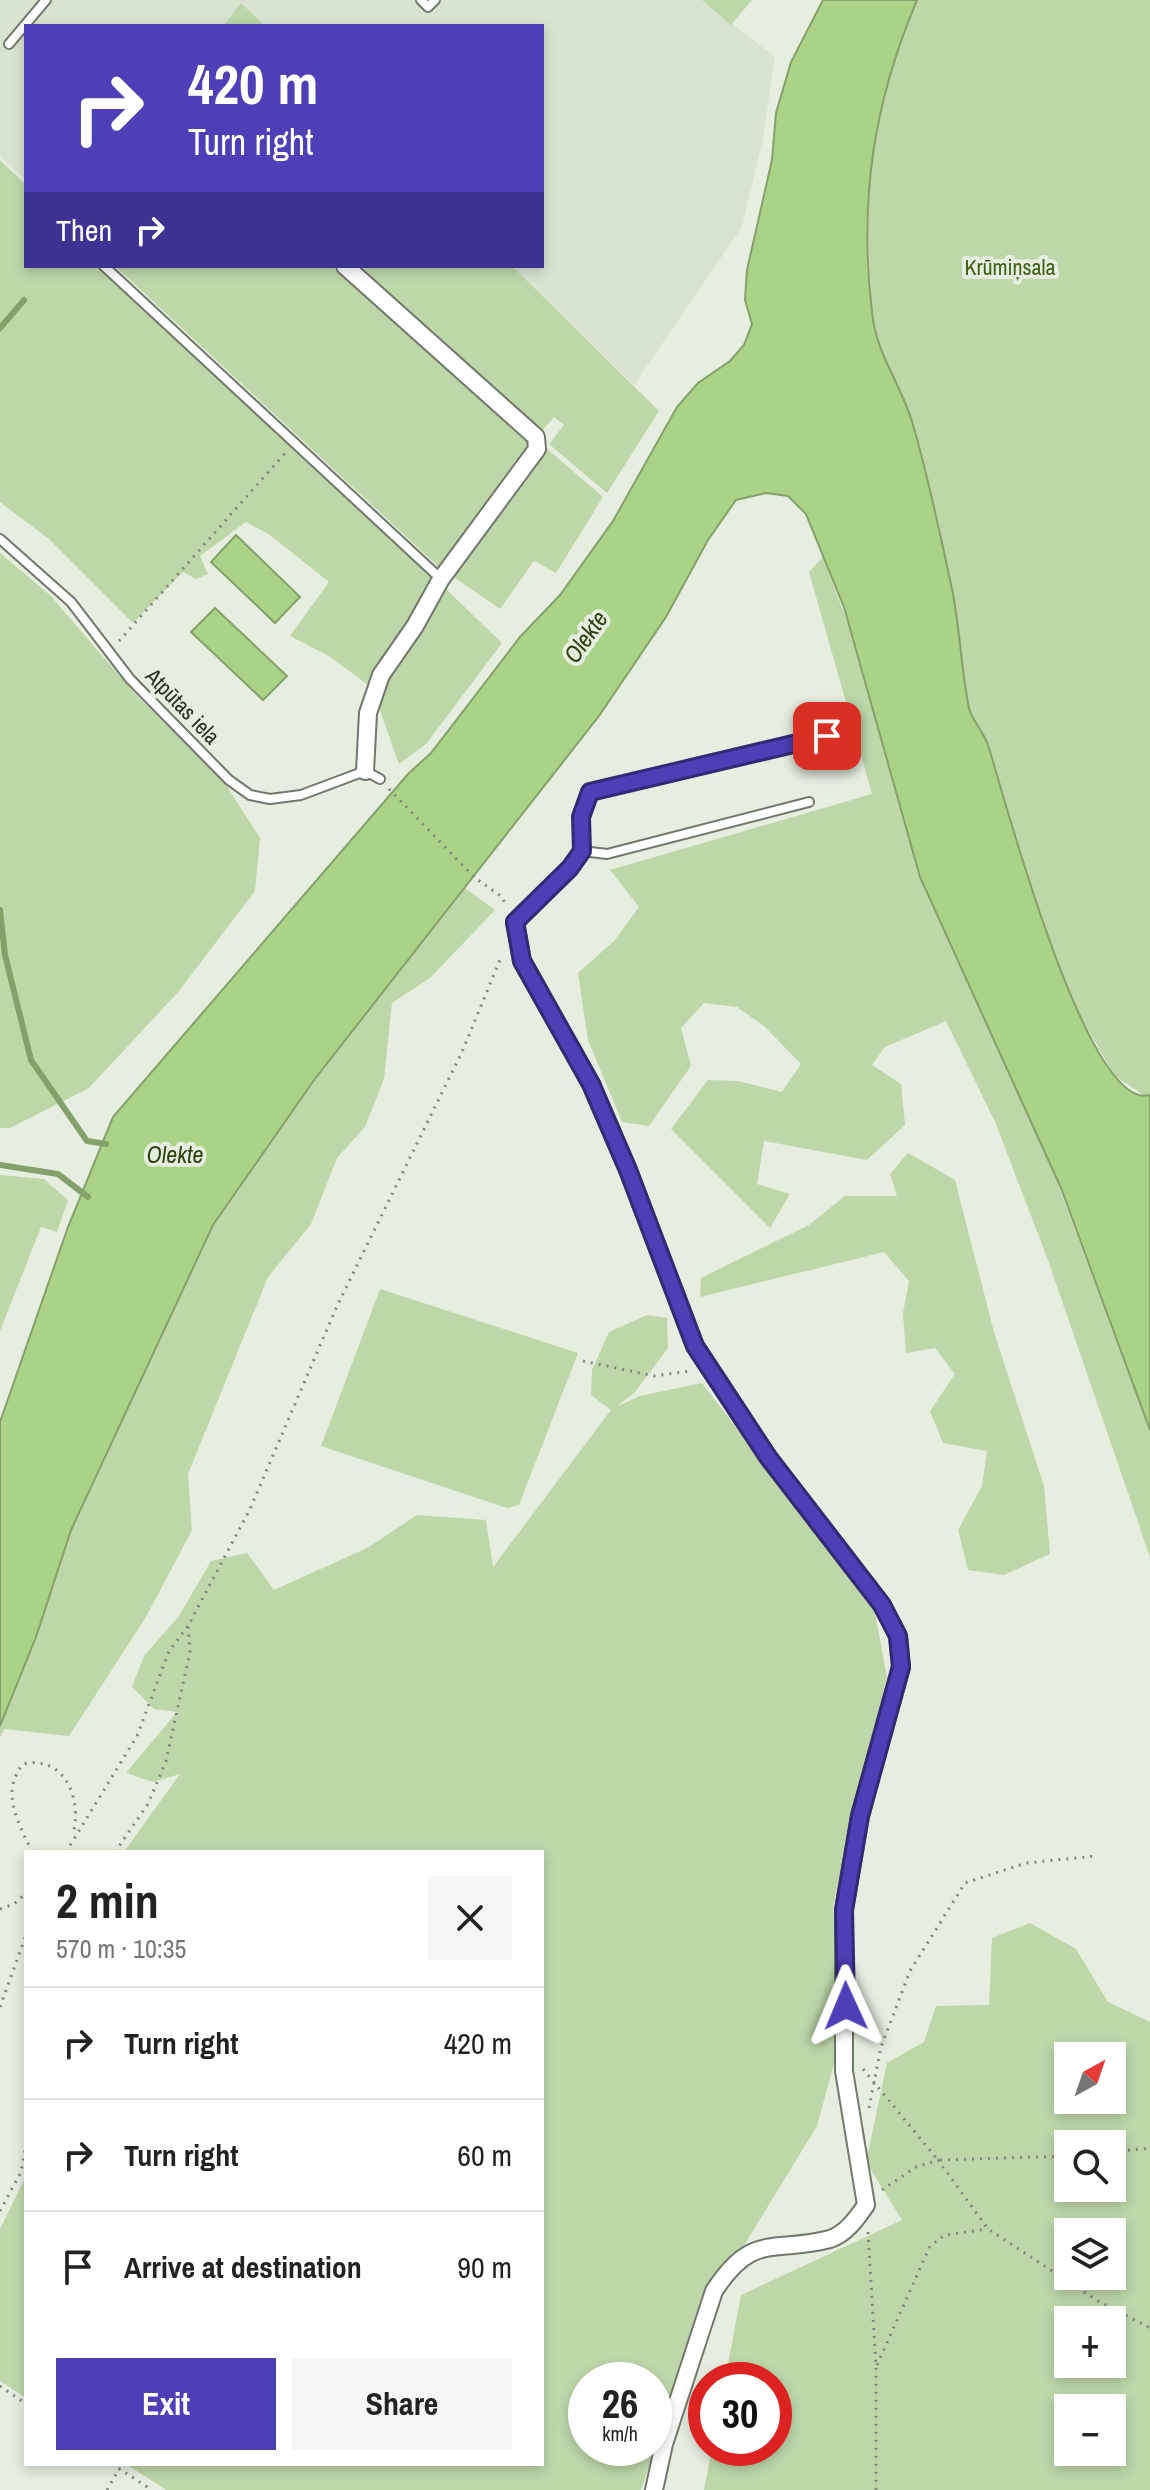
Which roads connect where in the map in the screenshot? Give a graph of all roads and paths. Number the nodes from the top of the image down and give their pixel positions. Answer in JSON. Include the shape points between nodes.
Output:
{"nodes":[{"id":1,"x":46,"y":0,"type":"edge"},
{"id":2,"x":421,"y":0,"type":"edge"},
{"id":3,"x":435,"y":0,"type":"edge"},
{"id":4,"x":26,"y":24,"type":"edge"},
{"id":5,"x":24,"y":26,"type":"edge"},
{"id":6,"x":9,"y":44,"type":"dead end"},
{"id":7,"x":106,"y":268,"type":"edge"},
{"id":8,"x":347,"y":268,"type":"edge"},
{"id":9,"x":295,"y":442,"type":"junction"},
{"id":10,"x":0,"y":539,"type":"edge"},
{"id":11,"x":441,"y":579,"type":"junction"},
{"id":12,"x":109,"y":653,"type":"junction"},
{"id":13,"x":827,"y":736,"type":"dead end"},
{"id":14,"x":372,"y":775,"type":"joint"},
{"id":15,"x":391,"y":791,"type":"dead end"},
{"id":16,"x":809,"y":802,"type":"dead end"},
{"id":17,"x":582,"y":851,"type":"junction"},
{"id":18,"x":502,"y":897,"type":"dead end"},
{"id":19,"x":515,"y":922,"type":"joint"},
{"id":20,"x":503,"y":951,"type":"dead end"},
{"id":21,"x":583,"y":1361,"type":"dead end"},
{"id":22,"x":710,"y":1369,"type":"junction"},
{"id":23,"x":188,"y":1626,"type":"junction"},
{"id":24,"x":72,"y":1841,"type":"junction"},
{"id":25,"x":31,"y":1850,"type":"edge"},
{"id":26,"x":67,"y":1850,"type":"edge"},
{"id":27,"x":116,"y":1850,"type":"edge"},
{"id":28,"x":1096,"y":1856,"type":"dead end"},
{"id":29,"x":24,"y":1895,"type":"edge"},
{"id":30,"x":0,"y":1909,"type":"edge"},
{"id":31,"x":24,"y":1941,"type":"edge"},
{"id":32,"x":0,"y":2007,"type":"edge"},
{"id":33,"x":861,"y":2066,"type":"dead end"},
{"id":34,"x":871,"y":2082,"type":"junction"},
{"id":35,"x":868,"y":2111,"type":"dead end"},
{"id":36,"x":1150,"y":2148,"type":"edge"},
{"id":37,"x":1126,"y":2151,"type":"edge"},
{"id":38,"x":24,"y":2156,"type":"edge"},
{"id":39,"x":1054,"y":2156,"type":"edge"},
{"id":40,"x":938,"y":2160,"type":"junction"},
{"id":41,"x":866,"y":2205,"type":"junction"},
{"id":42,"x":0,"y":2211,"type":"edge"},
{"id":43,"x":988,"y":2229,"type":"junction"},
{"id":44,"x":1150,"y":2328,"type":"edge"},
{"id":45,"x":876,"y":2367,"type":"junction"},
{"id":46,"x":0,"y":2386,"type":"edge"},
{"id":47,"x":24,"y":2403,"type":"edge"},
{"id":48,"x":115,"y":2466,"type":"edge"},
{"id":49,"x":119,"y":2469,"type":"junction"},
{"id":50,"x":107,"y":2490,"type":"edge"},
{"id":51,"x":152,"y":2490,"type":"edge"},
{"id":52,"x":654,"y":2490,"type":"edge"},
{"id":53,"x":876,"y":2490,"type":"edge"}],
"edges":[{"from":1,"to":4,"type":"lane"},
{"from":2,"to":3,"type":"lane","via":[[428,7]]},
{"from":5,"to":6,"type":"lane"},
{"from":7,"to":9,"type":"lane"},
{"from":8,"to":11,"type":"street","via":[[536,437],[537,449]]},
{"from":9,"to":11,"type":"lane"},
{"from":9,"to":12,"type":"path"},
{"from":10,"to":12,"type":"lane","name":"Atpūtas iela","via":[[71,602]]},
{"from":11,"to":14,"type":"street","via":[[381,675],[368,713]]},
{"from":12,"to":14,"type":"lane","name":"Atpūtas iela","via":[[229,780],[250,795],[301,795]]},
{"from":13,"to":17,"type":"lane","via":[[590,792],[581,817]]},
{"from":15,"to":18,"type":"path","via":[[474,877]]},
{"from":16,"to":17,"type":"lane","via":[[607,854]]},
{"from":17,"to":19,"type":"lane"},
{"from":19,"to":22,"type":"street","via":[[522,961],[591,1084],[690,1335]]},
{"from":20,"to":23,"type":"path","via":[[462,1052],[337,1306],[250,1509]]},
{"from":21,"to":22,"type":"path","via":[[654,1376]]},
{"from":22,"to":41,"type":"street","via":[[768,1457],[882,1605],[898,1636],[901,1667],[860,1816],[844,1910],[844,2071]]},
{"from":23,"to":24,"type":"path","via":[[169,1651],[137,1736]]},
{"from":23,"to":27,"type":"path","via":[[190,1652],[166,1761],[148,1804]]},
{"from":24,"to":25,"type":"path","via":[[77,1810],[67,1779],[46,1763],[23,1764],[9,1778],[6,1802]]},
{"from":24,"to":26,"type":"path"},
{"from":28,"to":34,"type":"path","via":[[1026,1863],[965,1883],[910,1971]]},
{"from":29,"to":30,"type":"path"},
{"from":31,"to":32,"type":"path"},
{"from":33,"to":34,"type":"path"},
{"from":34,"to":35,"type":"path"},
{"from":34,"to":40,"type":"path"},
{"from":36,"to":37,"type":"path"},
{"from":38,"to":42,"type":"path"},
{"from":39,"to":40,"type":"path"},
{"from":40,"to":41,"type":"path","via":[[892,2181]]},
{"from":40,"to":43,"type":"path"},
{"from":41,"to":45,"type":"path"},
{"from":41,"to":52,"type":"street","via":[[832,2239],[772,2245],[745,2255],[728,2270],[714,2291]]},
{"from":43,"to":44,"type":"path","via":[[1098,2301]]},
{"from":43,"to":45,"type":"path","via":[[945,2235],[930,2246]]},
{"from":45,"to":53,"type":"path"},
{"from":46,"to":47,"type":"path"},
{"from":48,"to":49,"type":"path"},
{"from":49,"to":50,"type":"path"},
{"from":49,"to":51,"type":"path"}]}
